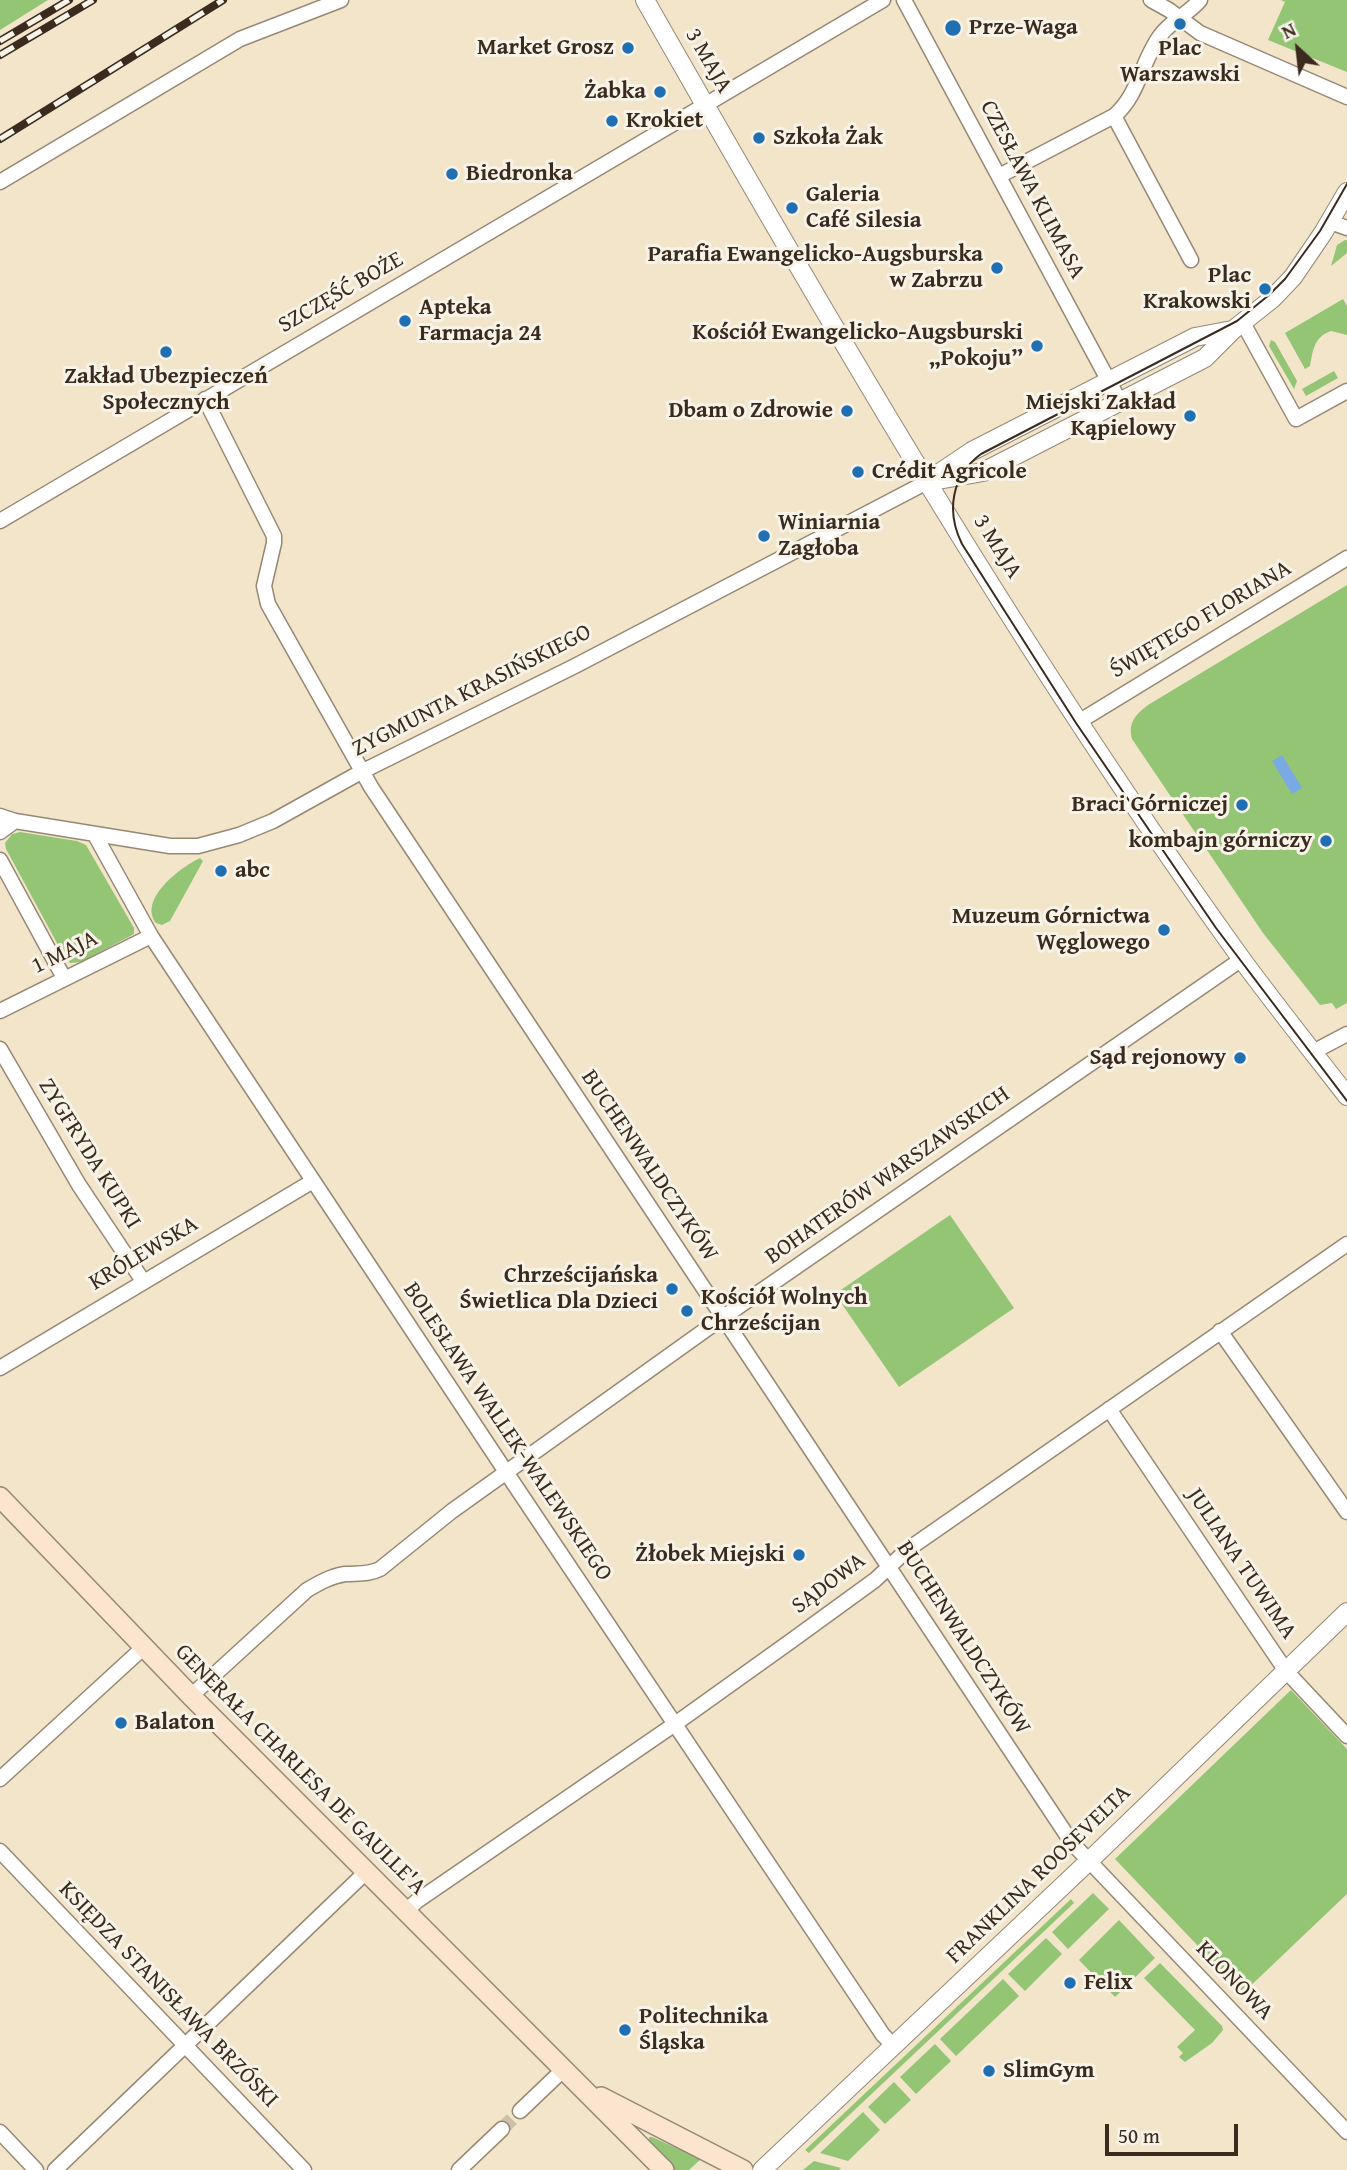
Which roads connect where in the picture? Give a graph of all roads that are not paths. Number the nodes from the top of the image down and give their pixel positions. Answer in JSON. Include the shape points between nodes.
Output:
{"nodes":[{"id":1,"x":341,"y":0,"type":"edge"},
{"id":2,"x":645,"y":0,"type":"edge"},
{"id":3,"x":883,"y":0,"type":"edge"},
{"id":4,"x":904,"y":0,"type":"edge"},
{"id":5,"x":1151,"y":0,"type":"edge"},
{"id":6,"x":1200,"y":0,"type":"edge"},
{"id":7,"x":1179,"y":18,"type":"junction"},
{"id":8,"x":1347,"y":97,"type":"edge"},
{"id":9,"x":705,"y":105,"type":"junction"},
{"id":10,"x":1114,"y":116,"type":"junction"},
{"id":11,"x":999,"y":176,"type":"junction"},
{"id":12,"x":0,"y":182,"type":"edge"},
{"id":13,"x":1347,"y":192,"type":"edge"},
{"id":14,"x":1338,"y":225,"type":"edge"},
{"id":15,"x":1191,"y":260,"type":"dead end"},
{"id":16,"x":1238,"y":326,"type":"junction"},
{"id":17,"x":1109,"y":381,"type":"junction"},
{"id":18,"x":1347,"y":391,"type":"edge"},
{"id":19,"x":205,"y":399,"type":"junction"},
{"id":20,"x":1120,"y":402,"type":"junction"},
{"id":21,"x":926,"y":482,"type":"junction"},
{"id":22,"x":0,"y":521,"type":"edge"},
{"id":23,"x":1347,"y":558,"type":"edge"},
{"id":24,"x":1080,"y":721,"type":"junction"},
{"id":25,"x":361,"y":772,"type":"junction"},
{"id":26,"x":0,"y":816,"type":"edge"},
{"id":27,"x":15,"y":821,"type":"junction"},
{"id":28,"x":0,"y":832,"type":"edge"},
{"id":29,"x":95,"y":835,"type":"junction"},
{"id":30,"x":0,"y":860,"type":"edge"},
{"id":31,"x":151,"y":936,"type":"junction"},
{"id":32,"x":1242,"y":959,"type":"junction"},
{"id":33,"x":64,"y":978,"type":"junction"},
{"id":34,"x":0,"y":1011,"type":"edge"},
{"id":35,"x":1347,"y":1034,"type":"edge"},
{"id":36,"x":0,"y":1049,"type":"edge"},
{"id":37,"x":1313,"y":1052,"type":"junction"},
{"id":38,"x":1347,"y":1096,"type":"edge"},
{"id":39,"x":313,"y":1181,"type":"junction"},
{"id":40,"x":1347,"y":1244,"type":"edge"},
{"id":41,"x":143,"y":1281,"type":"junction"},
{"id":42,"x":722,"y":1318,"type":"junction"},
{"id":43,"x":1220,"y":1331,"type":"junction"},
{"id":44,"x":0,"y":1368,"type":"edge"},
{"id":45,"x":1108,"y":1409,"type":"junction"},
{"id":46,"x":506,"y":1472,"type":"junction"},
{"id":47,"x":0,"y":1497,"type":"edge"},
{"id":48,"x":1347,"y":1511,"type":"edge"},
{"id":49,"x":889,"y":1567,"type":"junction"},
{"id":50,"x":1347,"y":1612,"type":"edge"},
{"id":51,"x":144,"y":1647,"type":"junction"},
{"id":52,"x":1286,"y":1671,"type":"junction"},
{"id":53,"x":191,"y":1696,"type":"junction"},
{"id":54,"x":675,"y":1724,"type":"junction"},
{"id":55,"x":1347,"y":1737,"type":"edge"},
{"id":56,"x":0,"y":1779,"type":"edge"},
{"id":57,"x":0,"y":1851,"type":"edge"},
{"id":58,"x":1088,"y":1861,"type":"junction"},
{"id":59,"x":366,"y":1872,"type":"junction"},
{"id":60,"x":406,"y":1911,"type":"junction"},
{"id":61,"x":184,"y":2044,"type":"junction"},
{"id":62,"x":894,"y":2046,"type":"junction"},
{"id":63,"x":567,"y":2071,"type":"junction"},
{"id":64,"x":520,"y":2111,"type":"tunnel mouth"},
{"id":65,"x":502,"y":2129,"type":"tunnel mouth"},
{"id":66,"x":0,"y":2132,"type":"edge"},
{"id":67,"x":1347,"y":2132,"type":"edge"},
{"id":68,"x":36,"y":2170,"type":"edge"},
{"id":69,"x":55,"y":2170,"type":"edge"},
{"id":70,"x":304,"y":2170,"type":"edge"},
{"id":71,"x":459,"y":2170,"type":"edge"},
{"id":72,"x":664,"y":2170,"type":"edge"},
{"id":73,"x":743,"y":2170,"type":"edge"},
{"id":74,"x":762,"y":2170,"type":"edge"}],
"edges":[{"from":1,"to":12,"type":"street","via":[[240,39]]},
{"from":2,"to":9,"type":"street","name":"3 MAJA"},
{"from":3,"to":9,"type":"street","name":"SZCZĘŚĆ BOŻE"},
{"from":4,"to":11,"type":"street","name":"CZESŁAWA KLIMASA"},
{"from":5,"to":7,"type":"street"},
{"from":6,"to":7,"type":"street"},
{"from":7,"to":8,"type":"street","via":[[1200,33]]},
{"from":7,"to":10,"type":"street","via":[[1161,34],[1132,94]]},
{"from":9,"to":19,"type":"street","name":"SZCZĘŚĆ BOŻE"},
{"from":9,"to":21,"type":"street","name":"3 MAJA"},
{"from":10,"to":11,"type":"street"},
{"from":10,"to":15,"type":"street"},
{"from":11,"to":17,"type":"street","name":"CZESŁAWA KLIMASA"},
{"from":13,"to":14,"type":"street"},
{"from":14,"to":16,"type":"street","via":[[1267,304]]},
{"from":16,"to":17,"type":"street","via":[[1195,337]]},
{"from":16,"to":18,"type":"street","via":[[1297,419]]},
{"from":16,"to":20,"type":"street","via":[[1205,358]]},
{"from":17,"to":20,"type":"street","name":"CZESŁAWA KLIMASA"},
{"from":17,"to":21,"type":"street","via":[[972,451]]},
{"from":19,"to":22,"type":"street","name":"SZCZĘŚĆ BOŻE"},
{"from":19,"to":25,"type":"street","name":"BUCHENWALDCZYKÓW","via":[[274,536],[264,586],[268,604]]},
{"from":20,"to":21,"type":"street","via":[[983,472]]},
{"from":21,"to":24,"type":"street","name":"3 MAJA"},
{"from":21,"to":25,"type":"street","name":"ZYGMUNTA KRASIŃSKIEGO"},
{"from":23,"to":24,"type":"street","name":"ŚWIĘTEGO FLORIANA"},
{"from":24,"to":32,"type":"street","name":"3 MAJA"},
{"from":25,"to":29,"type":"street","name":"ZYGMUNTA KRASIŃSKIEGO","via":[[272,821],[198,846]]},
{"from":25,"to":42,"type":"street","name":"BUCHENWALDCZYKÓW"},
{"from":26,"to":27,"type":"street","name":"ZYGMUNTA KRASIŃSKIEGO"},
{"from":27,"to":28,"type":"street"},
{"from":27,"to":29,"type":"street","name":"ZYGMUNTA KRASIŃSKIEGO"},
{"from":29,"to":31,"type":"street","name":"BOLESŁAWA WALLEK-WALEWSKIEGO"},
{"from":30,"to":33,"type":"street"},
{"from":31,"to":33,"type":"street","name":"1 MAJA"},
{"from":31,"to":39,"type":"street","name":"BOLESŁAWA WALLEK-WALEWSKIEGO"},
{"from":32,"to":37,"type":"street","name":"3 MAJA"},
{"from":32,"to":42,"type":"street","name":"BOHATERÓW WARSZAWSKICH"},
{"from":33,"to":34,"type":"street","name":"1 MAJA"},
{"from":35,"to":37,"type":"street"},
{"from":36,"to":41,"type":"street","name":"ZYGFRYDA KUPKI","via":[[72,1174]]},
{"from":37,"to":38,"type":"street","name":"3 MAJA"},
{"from":39,"to":41,"type":"street","name":"KRÓLEWSKA"},
{"from":39,"to":46,"type":"street","name":"BOLESŁAWA WALLEK-WALEWSKIEGO"},
{"from":40,"to":43,"type":"street","name":"SĄDOWA"},
{"from":41,"to":44,"type":"street","name":"KRÓLEWSKA"},
{"from":42,"to":46,"type":"street","name":"BOHATERÓW WARSZAWSKICH"},
{"from":42,"to":49,"type":"street","name":"BUCHENWALDCZYKÓW"},
{"from":43,"to":45,"type":"street","name":"SĄDOWA"},
{"from":43,"to":48,"type":"street"},
{"from":45,"to":49,"type":"street","name":"SĄDOWA"},
{"from":45,"to":52,"type":"street","name":"JULIANA TUWIMA"},
{"from":46,"to":53,"type":"street","name":"BOHATERÓW WARSZAWSKICH","via":[[380,1569],[330,1578],[307,1590]]},
{"from":46,"to":54,"type":"street","name":"BOLESŁAWA WALLEK-WALEWSKIEGO"},
{"from":47,"to":51,"type":"main road","name":"GENERAŁA CHARLESA DE GAULLE'A"},
{"from":49,"to":54,"type":"street","name":"SĄDOWA"},
{"from":49,"to":58,"type":"street","name":"BUCHENWALDCZYKÓW"},
{"from":50,"to":52,"type":"street","name":"FRANKLINA ROOSEVELTA"},
{"from":51,"to":53,"type":"main road","name":"GENERAŁA CHARLESA DE GAULLE'A"},
{"from":51,"to":56,"type":"street"},
{"from":52,"to":55,"type":"street","name":"JULIANA TUWIMA"},
{"from":52,"to":58,"type":"street","name":"FRANKLINA ROOSEVELTA"},
{"from":53,"to":59,"type":"main road","name":"GENERAŁA CHARLESA DE GAULLE'A"},
{"from":54,"to":60,"type":"street","name":"SĄDOWA"},
{"from":54,"to":62,"type":"street","name":"BOLESŁAWA WALLEK-WALEWSKIEGO"},
{"from":57,"to":61,"type":"street","name":"KSIĘDZA STANISŁAWA BRZÓSKI"},
{"from":58,"to":62,"type":"street","name":"FRANKLINA ROOSEVELTA"},
{"from":58,"to":67,"type":"street","name":"KLONOWA"},
{"from":59,"to":60,"type":"main road","name":"GENERAŁA CHARLESA DE GAULLE'A"},
{"from":59,"to":61,"type":"street"},
{"from":60,"to":63,"type":"main road","name":"GENERAŁA CHARLESA DE GAULLE'A"},
{"from":61,"to":69,"type":"street"},
{"from":61,"to":70,"type":"street","name":"KSIĘDZA STANISŁAWA BRZÓSKI"},
{"from":62,"to":74,"type":"street","name":"FRANKLINA ROOSEVELTA"},
{"from":63,"to":64,"type":"street"},
{"from":63,"to":72,"type":"main road","name":"GENERAŁA CHARLESA DE GAULLE'A"},
{"from":63,"to":73,"type":"main road","name":"GENERAŁA CHARLESA DE GAULLE'A","via":[[616,2106]]},
{"from":65,"to":71,"type":"street"},
{"from":66,"to":68,"type":"street"}]}
